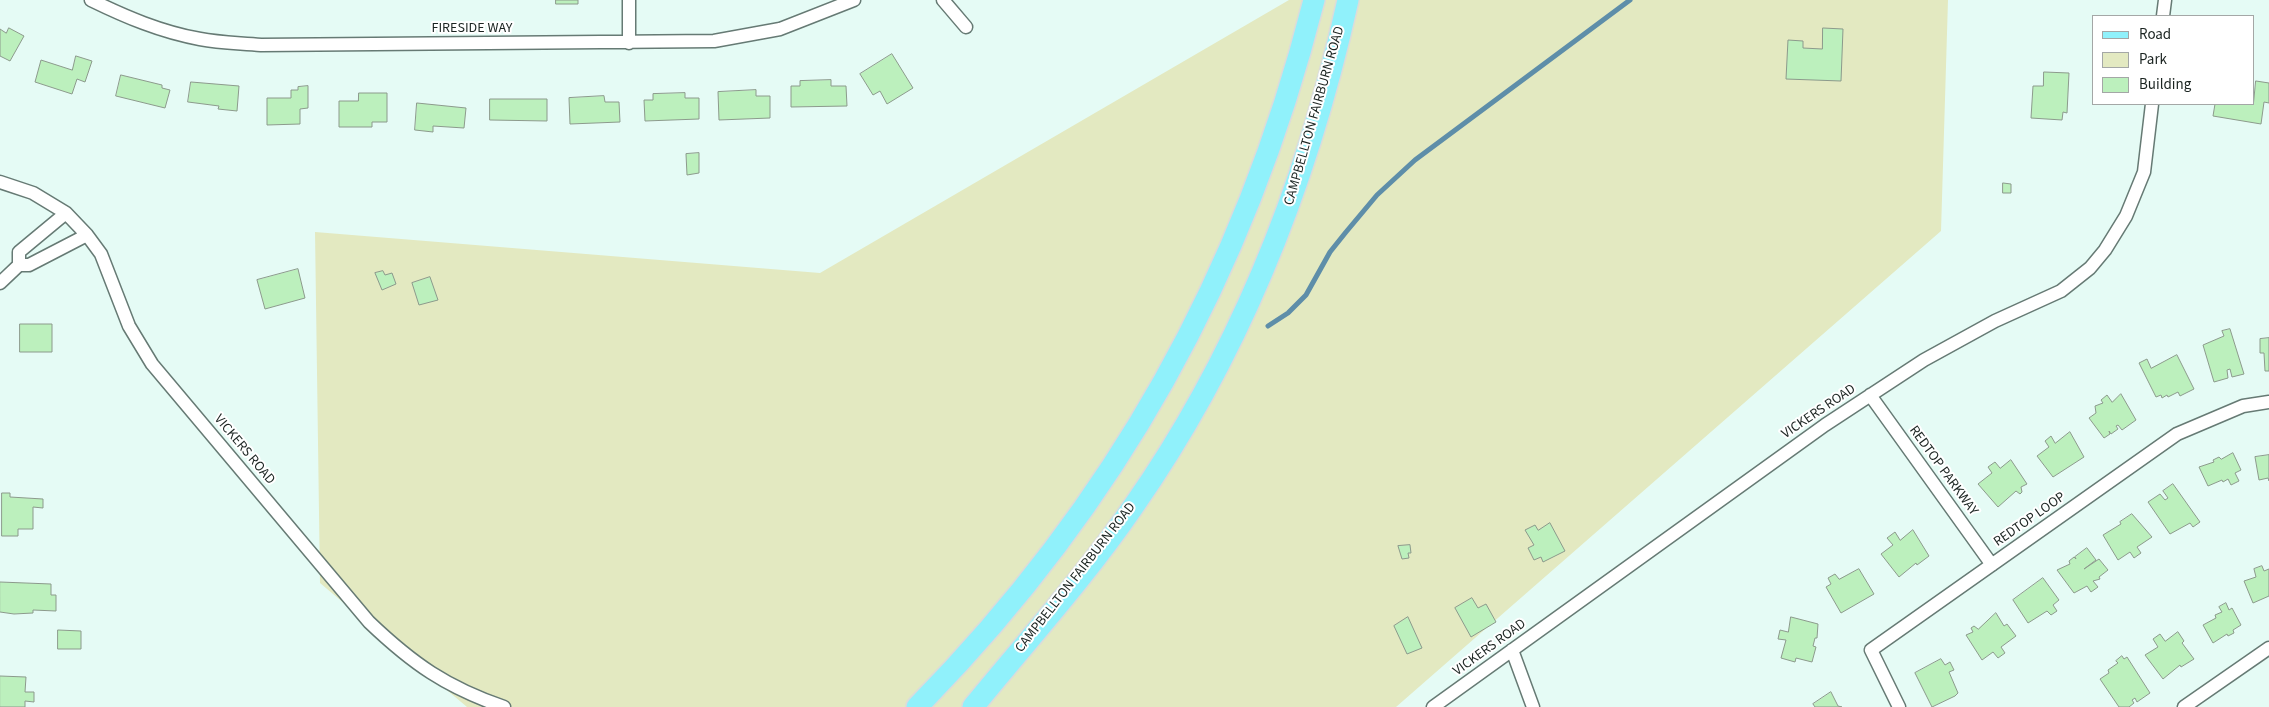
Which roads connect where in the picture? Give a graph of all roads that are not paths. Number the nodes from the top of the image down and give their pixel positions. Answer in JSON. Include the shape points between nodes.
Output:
{"nodes":[{"id":1,"x":91,"y":0,"type":"edge"},
{"id":2,"x":629,"y":0,"type":"edge"},
{"id":3,"x":854,"y":0,"type":"edge"},
{"id":4,"x":944,"y":0,"type":"edge"},
{"id":5,"x":1314,"y":0,"type":"edge"},
{"id":6,"x":1348,"y":0,"type":"edge"},
{"id":7,"x":2165,"y":0,"type":"edge"},
{"id":8,"x":2163,"y":15,"type":"edge"},
{"id":9,"x":966,"y":27,"type":"dead end"},
{"id":10,"x":629,"y":43,"type":"junction"},
{"id":11,"x":2152,"y":105,"type":"edge"},
{"id":12,"x":0,"y":182,"type":"edge"},
{"id":13,"x":66,"y":213,"type":"junction"},
{"id":14,"x":87,"y":235,"type":"junction"},
{"id":15,"x":19,"y":265,"type":"junction"},
{"id":16,"x":0,"y":283,"type":"edge"},
{"id":17,"x":1870,"y":395,"type":"junction"},
{"id":18,"x":2269,"y":402,"type":"edge"},
{"id":19,"x":1992,"y":565,"type":"junction"},
{"id":20,"x":2269,"y":648,"type":"edge"},
{"id":21,"x":1512,"y":650,"type":"junction"},
{"id":22,"x":504,"y":707,"type":"edge"},
{"id":23,"x":916,"y":707,"type":"edge"},
{"id":24,"x":973,"y":707,"type":"edge"},
{"id":25,"x":1433,"y":707,"type":"edge"},
{"id":26,"x":1533,"y":707,"type":"edge"},
{"id":27,"x":1899,"y":707,"type":"edge"},
{"id":28,"x":2184,"y":707,"type":"edge"}],
"edges":[{"from":1,"to":10,"type":"street","name":"FIRESIDE WAY","via":[[162,30],[200,39],[262,45]]},
{"from":2,"to":10,"type":"street"},
{"from":3,"to":10,"type":"street","name":"FIRESIDE WAY","via":[[780,29],[714,42]]},
{"from":4,"to":9,"type":"street"},
{"from":5,"to":23,"type":"main road","via":[[1284,106],[1244,216],[1199,317],[1166,379],[1119,458],[1054,551],[982,639]]},
{"from":6,"to":24,"type":"main road","name":"CAMPBELLTON FAIRBURN ROAD","via":[[1331,73],[1301,175],[1252,300],[1207,388],[1172,448],[1106,544]]},
{"from":7,"to":8,"type":"street"},
{"from":11,"to":17,"type":"street","name":"VICKERS ROAD","via":[[2144,172],[2126,216],[2090,268],[2061,291],[1995,321],[1924,360]]},
{"from":12,"to":13,"type":"street","name":"VICKERS ROAD","via":[[33,193]]},
{"from":13,"to":14,"type":"street","name":"VICKERS ROAD"},
{"from":13,"to":15,"type":"street","via":[[19,252]]},
{"from":14,"to":15,"type":"street","via":[[29,265]]},
{"from":14,"to":22,"type":"street","name":"VICKERS ROAD","via":[[101,254],[129,326],[152,364],[369,622],[401,653],[433,676]]},
{"from":15,"to":16,"type":"street"},
{"from":17,"to":19,"type":"street","name":"REDTOP PARKWAY"},
{"from":17,"to":21,"type":"street","name":"VICKERS ROAD"},
{"from":18,"to":19,"type":"street","name":"REDTOP LOOP","via":[[2243,406],[2177,434]]},
{"from":19,"to":27,"type":"street","name":"REDTOP LOOP","via":[[1871,650]]},
{"from":20,"to":28,"type":"street"},
{"from":21,"to":25,"type":"street","name":"VICKERS ROAD"},
{"from":21,"to":26,"type":"street"}]}
